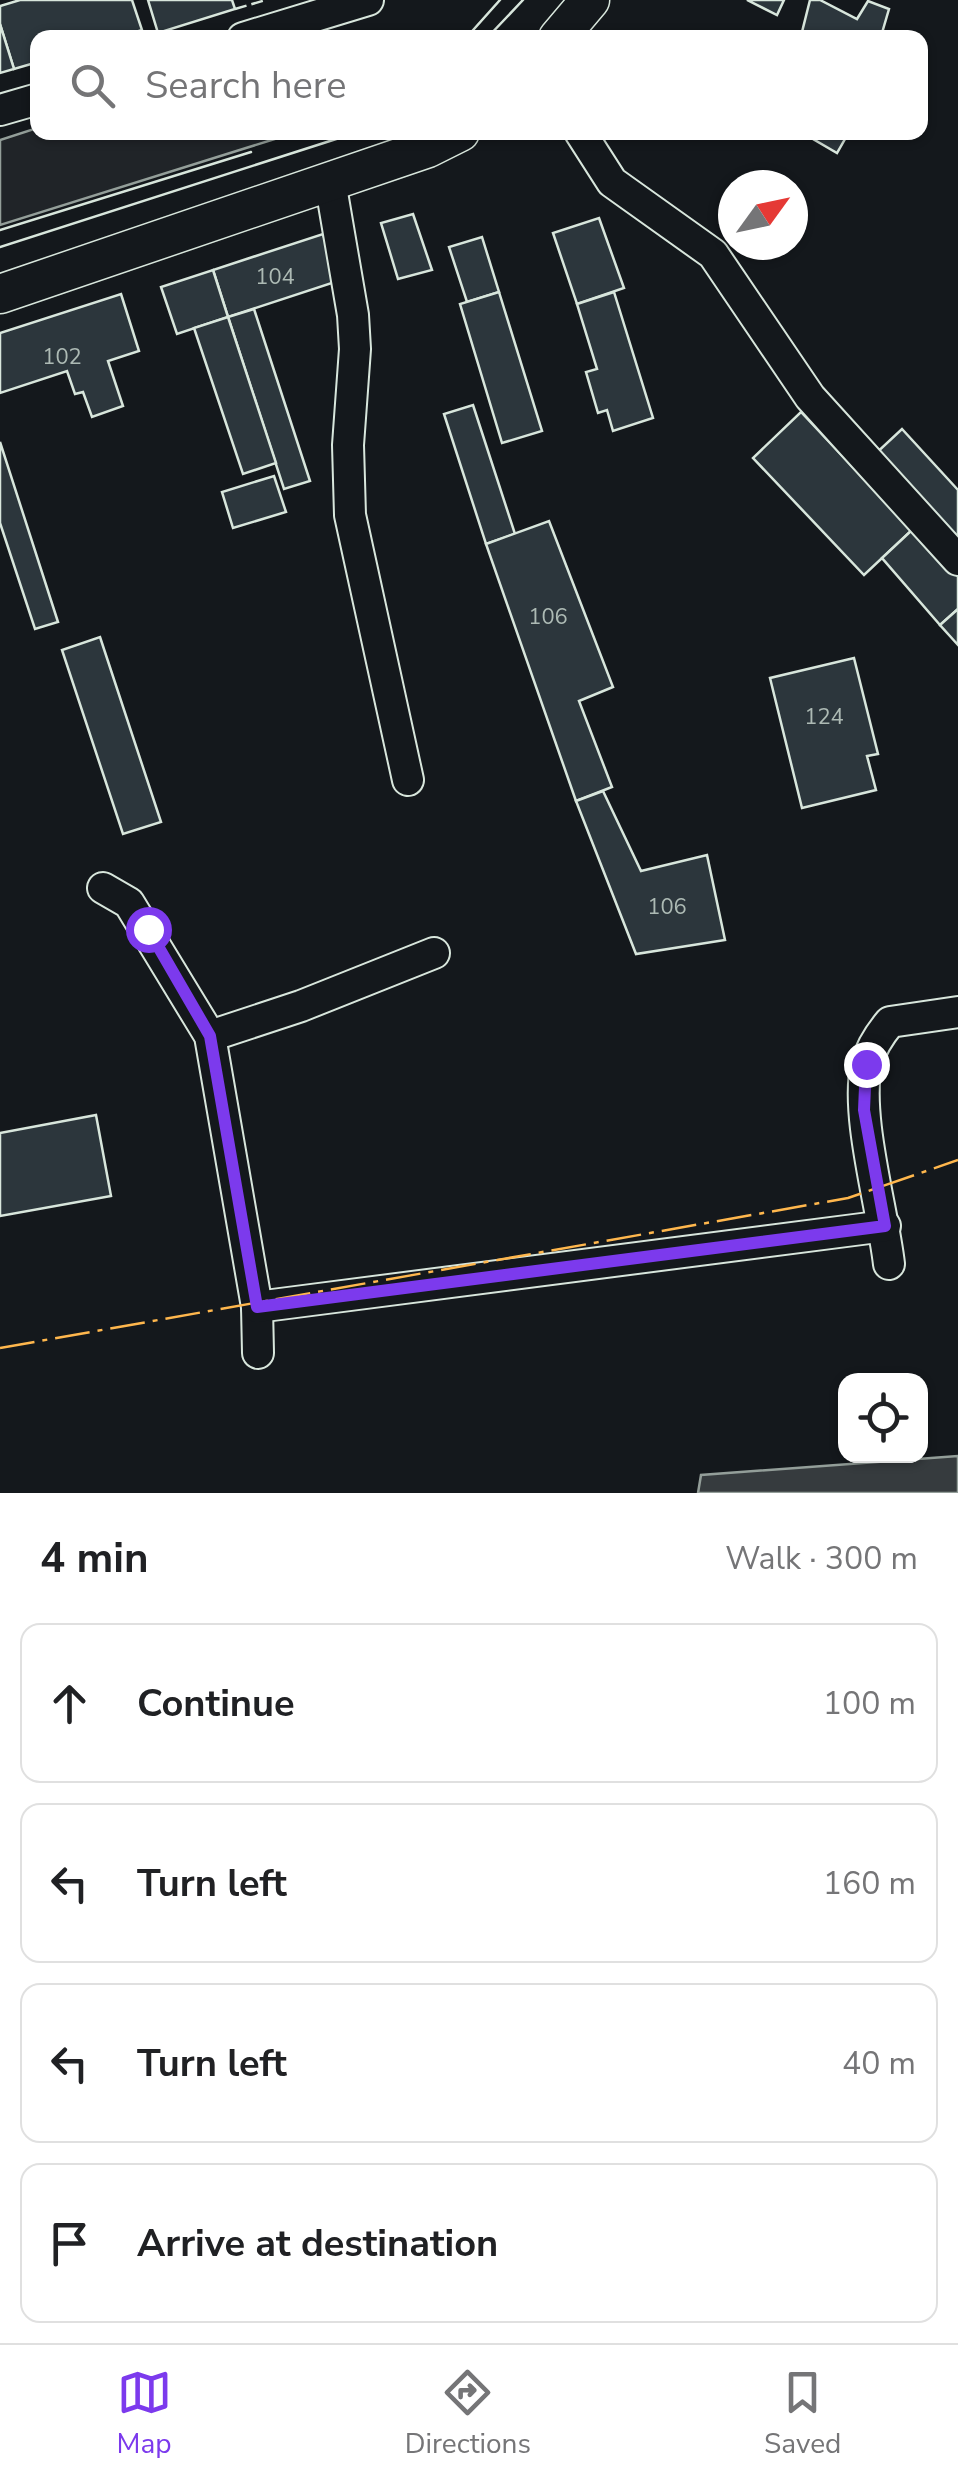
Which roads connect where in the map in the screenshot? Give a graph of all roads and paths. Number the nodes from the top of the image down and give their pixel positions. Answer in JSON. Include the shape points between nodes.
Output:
{"nodes":[{"id":1,"x":368,"y":0,"type":"edge"},
{"id":2,"x":590,"y":0,"type":"edge"},
{"id":3,"x":269,"y":30,"type":"edge"},
{"id":4,"x":565,"y":30,"type":"edge"},
{"id":5,"x":30,"y":101,"type":"edge"},
{"id":6,"x":0,"y":110,"type":"edge"},
{"id":7,"x":444,"y":140,"type":"edge"},
{"id":8,"x":585,"y":140,"type":"edge"},
{"id":9,"x":330,"y":181,"type":"junction"},
{"id":10,"x":0,"y":294,"type":"edge"},
{"id":11,"x":958,"y":560,"type":"edge"},
{"id":12,"x":408,"y":780,"type":"dead end"},
{"id":13,"x":102,"y":888,"type":"dead end"},
{"id":14,"x":434,"y":953,"type":"dead end"},
{"id":15,"x":958,"y":1012,"type":"edge"},
{"id":16,"x":210,"y":1036,"type":"junction"},
{"id":17,"x":885,"y":1226,"type":"junction"},
{"id":18,"x":890,"y":1264,"type":"dead end"},
{"id":19,"x":257,"y":1307,"type":"junction"},
{"id":20,"x":258,"y":1353,"type":"dead end"}],
"edges":[{"from":1,"to":3,"type":"lane"},
{"from":2,"to":4,"type":"main road"},
{"from":5,"to":6,"type":"lane"},
{"from":7,"to":9,"type":"main road"},
{"from":8,"to":11,"type":"lane","via":[[612,182],[713,254],[810,398]]},
{"from":9,"to":10,"type":"main road"},
{"from":9,"to":12,"type":"lane","via":[[353,315],[350,514]]},
{"from":13,"to":16,"type":"lane","via":[[130,903]]},
{"from":14,"to":16,"type":"lane"},
{"from":15,"to":17,"type":"lane","via":[[890,1022],[866,1064],[864,1110]]},
{"from":16,"to":19,"type":"lane"},
{"from":17,"to":18,"type":"lane"},
{"from":17,"to":19,"type":"lane"},
{"from":19,"to":20,"type":"lane"}]}
